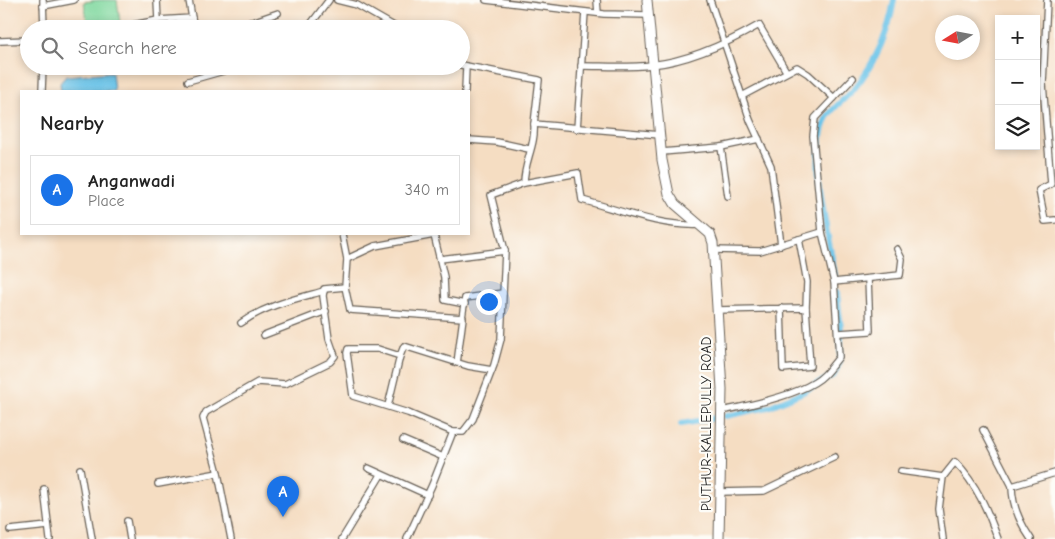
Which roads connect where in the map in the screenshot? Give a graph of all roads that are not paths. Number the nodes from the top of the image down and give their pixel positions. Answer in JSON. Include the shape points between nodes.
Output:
{"nodes":[{"id":1,"x":74,"y":0,"type":"edge"},
{"id":2,"x":157,"y":0,"type":"edge"},
{"id":3,"x":189,"y":0,"type":"edge"},
{"id":4,"x":328,"y":0,"type":"edge"},
{"id":5,"x":337,"y":0,"type":"edge"},
{"id":6,"x":486,"y":0,"type":"edge"},
{"id":7,"x":597,"y":0,"type":"edge"},
{"id":8,"x":647,"y":0,"type":"edge"},
{"id":9,"x":710,"y":0,"type":"edge"},
{"id":10,"x":1046,"y":0,"type":"edge"},
{"id":11,"x":43,"y":3,"type":"edge"},
{"id":12,"x":585,"y":12,"type":"junction"},
{"id":13,"x":278,"y":13,"type":"dead end"},
{"id":14,"x":598,"y":13,"type":"junction"},
{"id":15,"x":648,"y":15,"type":"junction"},
{"id":16,"x":192,"y":18,"type":"joint"},
{"id":17,"x":44,"y":20,"type":"edge"},
{"id":18,"x":158,"y":20,"type":"joint"},
{"id":19,"x":258,"y":20,"type":"edge"},
{"id":20,"x":314,"y":20,"type":"edge"},
{"id":21,"x":383,"y":20,"type":"edge"},
{"id":22,"x":0,"y":40,"type":"edge"},
{"id":23,"x":20,"y":40,"type":"edge"},
{"id":24,"x":726,"y":43,"type":"junction"},
{"id":25,"x":653,"y":65,"type":"junction"},
{"id":26,"x":582,"y":66,"type":"junction"},
{"id":27,"x":470,"y":67,"type":"edge"},
{"id":28,"x":786,"y":71,"type":"junction"},
{"id":29,"x":43,"y":75,"type":"edge"},
{"id":30,"x":204,"y":75,"type":"edge"},
{"id":31,"x":464,"y":75,"type":"edge"},
{"id":32,"x":853,"y":78,"type":"dead end"},
{"id":33,"x":188,"y":81,"type":"dead end"},
{"id":34,"x":42,"y":90,"type":"edge"},
{"id":35,"x":465,"y":90,"type":"edge"},
{"id":36,"x":742,"y":96,"type":"junction"},
{"id":37,"x":834,"y":98,"type":"junction"},
{"id":38,"x":534,"y":124,"type":"junction"},
{"id":39,"x":577,"y":129,"type":"junction"},
{"id":40,"x":660,"y":135,"type":"junction"},
{"id":41,"x":759,"y":139,"type":"junction"},
{"id":42,"x":470,"y":140,"type":"edge"},
{"id":43,"x":721,"y":147,"type":"junction"},
{"id":44,"x":529,"y":149,"type":"junction"},
{"id":45,"x":662,"y":152,"type":"junction"},
{"id":46,"x":524,"y":183,"type":"junction"},
{"id":47,"x":728,"y":196,"type":"dead end"},
{"id":48,"x":1055,"y":220,"type":"edge"},
{"id":49,"x":701,"y":225,"type":"junction"},
{"id":50,"x":822,"y":232,"type":"junction"},
{"id":51,"x":342,"y":235,"type":"edge"},
{"id":52,"x":429,"y":235,"type":"edge"},
{"id":53,"x":434,"y":235,"type":"edge"},
{"id":54,"x":799,"y":239,"type":"junction"},
{"id":55,"x":782,"y":245,"type":"junction"},
{"id":56,"x":897,"y":249,"type":"dead end"},
{"id":57,"x":713,"y":250,"type":"junction"},
{"id":58,"x":505,"y":251,"type":"junction"},
{"id":59,"x":347,"y":259,"type":"junction"},
{"id":60,"x":440,"y":259,"type":"junction"},
{"id":61,"x":868,"y":279,"type":"junction"},
{"id":62,"x":834,"y":282,"type":"junction"},
{"id":63,"x":345,"y":287,"type":"junction"},
{"id":64,"x":324,"y":291,"type":"junction"},
{"id":65,"x":503,"y":293,"type":"junction"},
{"id":66,"x":464,"y":304,"type":"junction"},
{"id":67,"x":781,"y":308,"type":"junction"},
{"id":68,"x":806,"y":308,"type":"junction"},
{"id":69,"x":717,"y":310,"type":"junction"},
{"id":70,"x":326,"y":311,"type":"junction"},
{"id":71,"x":462,"y":318,"type":"junction"},
{"id":72,"x":241,"y":323,"type":"dead end"},
{"id":73,"x":839,"y":333,"type":"junction"},
{"id":74,"x":264,"y":335,"type":"dead end"},
{"id":75,"x":400,"y":356,"type":"junction"},
{"id":76,"x":457,"y":363,"type":"junction"},
{"id":77,"x":492,"y":370,"type":"junction"},
{"id":78,"x":388,"y":406,"type":"junction"},
{"id":79,"x":721,"y":411,"type":"junction"},
{"id":80,"x":983,"y":430,"type":"dead end"},
{"id":81,"x":453,"y":432,"type":"junction"},
{"id":82,"x":403,"y":440,"type":"dead end"},
{"id":83,"x":443,"y":457,"type":"junction"},
{"id":84,"x":835,"y":457,"type":"dead end"},
{"id":85,"x":368,"y":468,"type":"dead end"},
{"id":86,"x":80,"y":469,"type":"dead end"},
{"id":87,"x":902,"y":471,"type":"dead end"},
{"id":88,"x":218,"y":472,"type":"junction"},
{"id":89,"x":1055,"y":473,"type":"edge"},
{"id":90,"x":381,"y":475,"type":"junction"},
{"id":91,"x":943,"y":477,"type":"junction"},
{"id":92,"x":158,"y":484,"type":"dead end"},
{"id":93,"x":1012,"y":486,"type":"junction"},
{"id":94,"x":44,"y":489,"type":"dead end"},
{"id":95,"x":720,"y":492,"type":"junction"},
{"id":96,"x":428,"y":495,"type":"junction"},
{"id":97,"x":127,"y":521,"type":"dead end"},
{"id":98,"x":48,"y":526,"type":"junction"},
{"id":99,"x":10,"y":530,"type":"dead end"},
{"id":100,"x":50,"y":539,"type":"edge"},
{"id":101,"x":92,"y":539,"type":"edge"},
{"id":102,"x":130,"y":539,"type":"edge"},
{"id":103,"x":231,"y":539,"type":"edge"},
{"id":104,"x":342,"y":539,"type":"edge"},
{"id":105,"x":407,"y":539,"type":"edge"},
{"id":106,"x":719,"y":539,"type":"edge"},
{"id":107,"x":943,"y":539,"type":"edge"},
{"id":108,"x":998,"y":539,"type":"edge"},
{"id":109,"x":1031,"y":539,"type":"edge"}],
"edges":[{"from":1,"to":11,"type":"street"},
{"from":2,"to":18,"type":"street"},
{"from":3,"to":16,"type":"street"},
{"from":4,"to":20,"type":"street"},
{"from":5,"to":21,"type":"street","via":[[357,5]]},
{"from":6,"to":12,"type":"street"},
{"from":7,"to":14,"type":"street"},
{"from":8,"to":15,"type":"main road","name":"PUTHUR-KALLEPULLY ROAD"},
{"from":9,"to":24,"type":"street"},
{"from":10,"to":48,"type":"street","via":[[1043,84],[1051,184],[1038,190],[1045,222]]},
{"from":11,"to":17,"type":"street"},
{"from":12,"to":14,"type":"street"},
{"from":12,"to":26,"type":"street"},
{"from":13,"to":19,"type":"street"},
{"from":14,"to":15,"type":"street"},
{"from":15,"to":25,"type":"main road","name":"PUTHUR-KALLEPULLY ROAD"},
{"from":16,"to":18,"type":"street"},
{"from":22,"to":23,"type":"street"},
{"from":24,"to":25,"type":"street","via":[[705,52]]},
{"from":24,"to":28,"type":"street","via":[[759,25]]},
{"from":24,"to":36,"type":"street"},
{"from":25,"to":26,"type":"street"},
{"from":25,"to":40,"type":"main road","name":"PUTHUR-KALLEPULLY ROAD"},
{"from":26,"to":39,"type":"street"},
{"from":27,"to":38,"type":"street","via":[[539,80]]},
{"from":28,"to":36,"type":"street"},
{"from":28,"to":37,"type":"street","via":[[798,67]]},
{"from":29,"to":34,"type":"street"},
{"from":30,"to":33,"type":"street"},
{"from":31,"to":35,"type":"street"},
{"from":32,"to":37,"type":"street"},
{"from":36,"to":41,"type":"street"},
{"from":37,"to":50,"type":"street","via":[[815,118],[813,136]]},
{"from":38,"to":39,"type":"street"},
{"from":38,"to":44,"type":"street","via":[[534,144]]},
{"from":39,"to":40,"type":"street"},
{"from":40,"to":45,"type":"main road","name":"PUTHUR-KALLEPULLY ROAD"},
{"from":41,"to":43,"type":"street"},
{"from":41,"to":55,"type":"street","via":[[771,166]]},
{"from":42,"to":44,"type":"street"},
{"from":43,"to":45,"type":"street"},
{"from":43,"to":47,"type":"street"},
{"from":44,"to":46,"type":"street"},
{"from":45,"to":49,"type":"main road","name":"PUTHUR-KALLEPULLY ROAD","via":[[675,204]]},
{"from":46,"to":49,"type":"street","via":[[578,173],[582,200],[646,218],[689,226]]},
{"from":46,"to":58,"type":"street","via":[[491,196]]},
{"from":49,"to":57,"type":"main road","name":"PUTHUR-KALLEPULLY ROAD","via":[[710,234]]},
{"from":50,"to":54,"type":"street"},
{"from":50,"to":62,"type":"street"},
{"from":51,"to":59,"type":"street"},
{"from":52,"to":59,"type":"street","via":[[375,246]]},
{"from":53,"to":60,"type":"street"},
{"from":54,"to":55,"type":"street"},
{"from":54,"to":68,"type":"street","via":[[807,282]]},
{"from":55,"to":57,"type":"street","via":[[760,251]]},
{"from":56,"to":61,"type":"street","via":[[902,260],[901,274]]},
{"from":57,"to":69,"type":"main road","name":"PUTHUR-KALLEPULLY ROAD"},
{"from":58,"to":60,"type":"street"},
{"from":58,"to":65,"type":"street"},
{"from":59,"to":63,"type":"street"},
{"from":60,"to":66,"type":"street","via":[[445,300]]},
{"from":61,"to":62,"type":"street"},
{"from":61,"to":73,"type":"street","via":[[870,331]]},
{"from":62,"to":73,"type":"street"},
{"from":63,"to":64,"type":"street"},
{"from":63,"to":71,"type":"street","via":[[350,310]]},
{"from":64,"to":70,"type":"street"},
{"from":64,"to":72,"type":"street","via":[[283,302]]},
{"from":65,"to":66,"type":"street","via":[[465,298]]},
{"from":65,"to":77,"type":"street","via":[[501,339]]},
{"from":66,"to":71,"type":"street"},
{"from":67,"to":68,"type":"street"},
{"from":67,"to":68,"type":"street","via":[[783,369],[810,366]]},
{"from":67,"to":69,"type":"street"},
{"from":69,"to":79,"type":"main road","name":"PUTHUR-KALLEPULLY ROAD","via":[[722,368]]},
{"from":70,"to":74,"type":"street"},
{"from":70,"to":88,"type":"street","via":[[329,339],[335,356],[330,362],[285,384],[258,382],[206,412],[203,425]]},
{"from":71,"to":76,"type":"street"},
{"from":73,"to":79,"type":"street","via":[[839,357],[823,377],[760,404]]},
{"from":75,"to":76,"type":"street","via":[[404,346]]},
{"from":75,"to":78,"type":"street"},
{"from":75,"to":78,"type":"street","via":[[366,348],[348,349],[347,353],[353,396]]},
{"from":76,"to":77,"type":"street"},
{"from":77,"to":81,"type":"street","via":[[473,419],[463,432]]},
{"from":78,"to":81,"type":"street"},
{"from":79,"to":95,"type":"main road","name":"PUTHUR-KALLEPULLY ROAD"},
{"from":80,"to":93,"type":"street"},
{"from":81,"to":83,"type":"street"},
{"from":82,"to":83,"type":"street"},
{"from":83,"to":96,"type":"street"},
{"from":84,"to":95,"type":"street","via":[[764,492]]},
{"from":85,"to":90,"type":"street"},
{"from":86,"to":101,"type":"street"},
{"from":87,"to":91,"type":"street"},
{"from":88,"to":92,"type":"street"},
{"from":88,"to":103,"type":"street"},
{"from":89,"to":93,"type":"street"},
{"from":90,"to":96,"type":"street"},
{"from":90,"to":104,"type":"street"},
{"from":91,"to":107,"type":"street","via":[[939,509]]},
{"from":91,"to":108,"type":"street","via":[[955,462],[972,480]]},
{"from":93,"to":109,"type":"street","via":[[1021,525]]},
{"from":94,"to":98,"type":"street"},
{"from":95,"to":106,"type":"main road","name":"PUTHUR-KALLEPULLY ROAD"},
{"from":96,"to":105,"type":"street"},
{"from":97,"to":102,"type":"street"},
{"from":98,"to":99,"type":"street"},
{"from":98,"to":100,"type":"street"}]}
